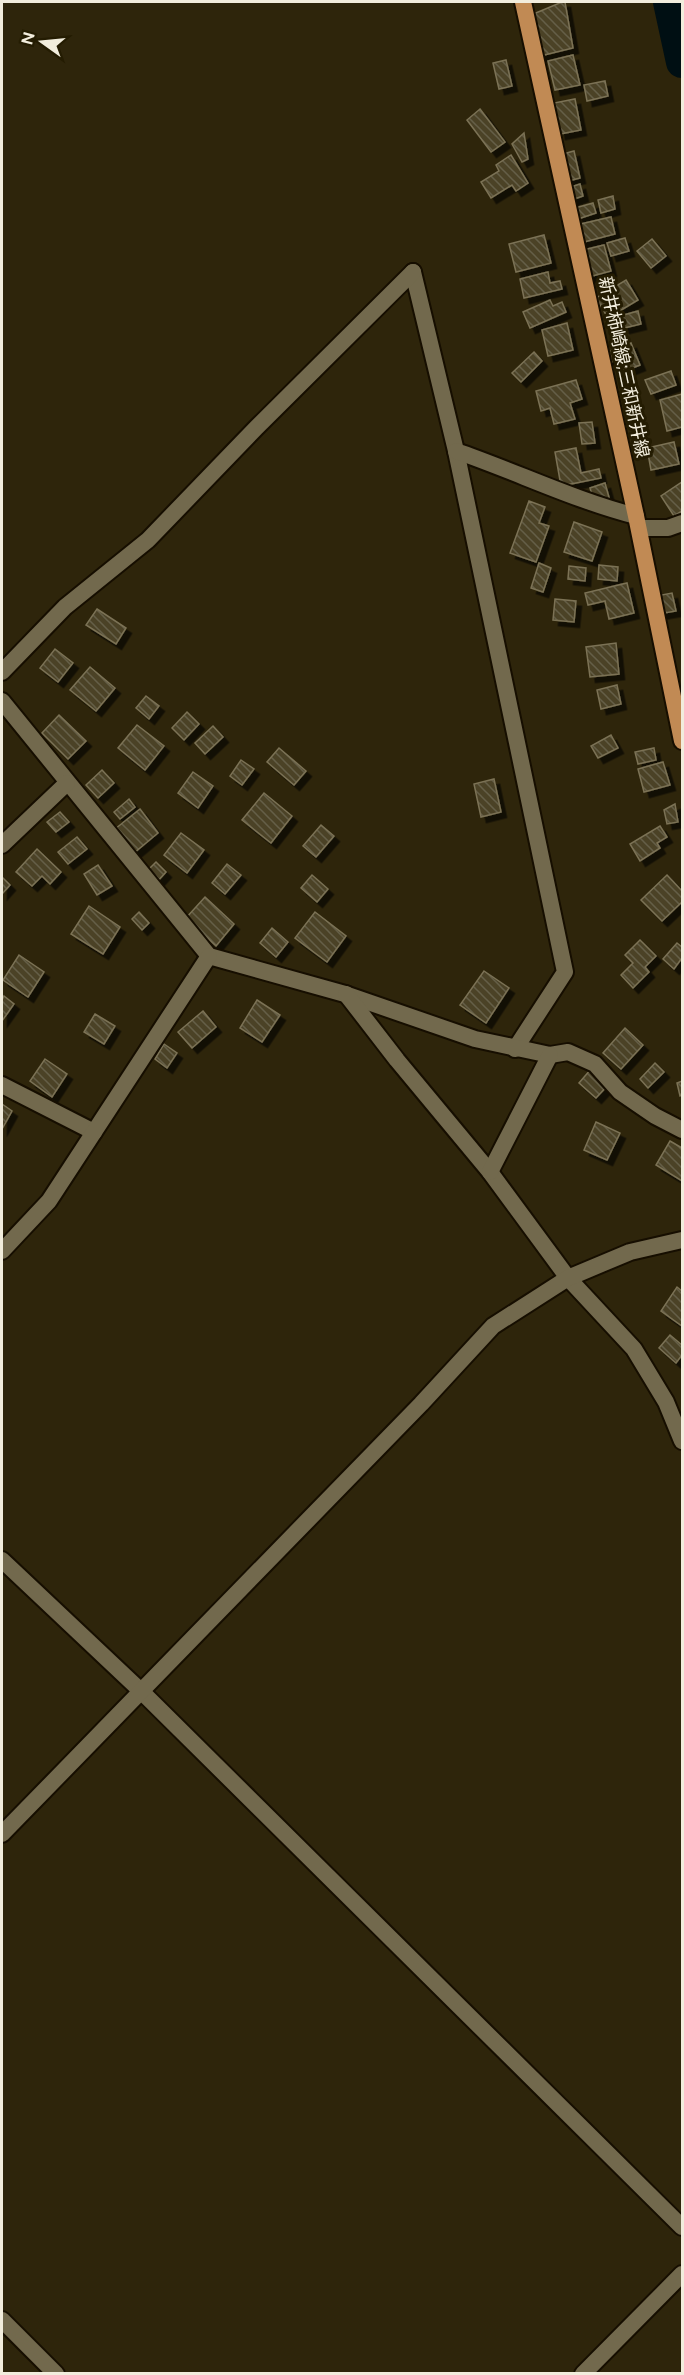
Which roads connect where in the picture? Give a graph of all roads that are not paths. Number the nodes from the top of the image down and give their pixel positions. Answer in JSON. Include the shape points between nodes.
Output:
{"nodes":[{"id":1,"x":523,"y":2,"type":"edge"},
{"id":2,"x":456,"y":451,"type":"junction"},
{"id":3,"x":638,"y":522,"type":"junction"},
{"id":4,"x":682,"y":523,"type":"edge"},
{"id":5,"x":2,"y":672,"type":"edge"},
{"id":6,"x":2,"y":701,"type":"edge"},
{"id":7,"x":682,"y":741,"type":"edge"},
{"id":8,"x":67,"y":783,"type":"junction"},
{"id":9,"x":2,"y":845,"type":"edge"},
{"id":10,"x":209,"y":956,"type":"junction"},
{"id":11,"x":345,"y":994,"type":"junction"},
{"id":12,"x":515,"y":1049,"type":"junction"},
{"id":13,"x":550,"y":1055,"type":"junction"},
{"id":14,"x":2,"y":1085,"type":"edge"},
{"id":15,"x":682,"y":1130,"type":"edge"},
{"id":16,"x":93,"y":1132,"type":"junction"},
{"id":17,"x":490,"y":1172,"type":"junction"},
{"id":18,"x":682,"y":1240,"type":"edge"},
{"id":19,"x":2,"y":1251,"type":"edge"},
{"id":20,"x":568,"y":1278,"type":"junction"},
{"id":21,"x":682,"y":1441,"type":"edge"},
{"id":22,"x":2,"y":1560,"type":"edge"},
{"id":23,"x":142,"y":1692,"type":"junction"},
{"id":24,"x":2,"y":1834,"type":"edge"},
{"id":25,"x":682,"y":2227,"type":"edge"},
{"id":26,"x":682,"y":2274,"type":"edge"},
{"id":27,"x":2,"y":2320,"type":"edge"},
{"id":28,"x":56,"y":2373,"type":"edge"},
{"id":29,"x":584,"y":2373,"type":"edge"}],
"edges":[{"from":1,"to":3,"type":"main road","name":"新井柿崎線;三和新井線"},
{"from":2,"to":3,"type":"street"},
{"from":2,"to":5,"type":"street","via":[[414,272],[148,540],[65,607]]},
{"from":2,"to":12,"type":"street","via":[[565,972]]},
{"from":3,"to":4,"type":"street","via":[[668,528]]},
{"from":3,"to":7,"type":"main road","name":"新井柿崎線;三和新井線"},
{"from":6,"to":8,"type":"street"},
{"from":8,"to":9,"type":"street"},
{"from":8,"to":10,"type":"street"},
{"from":10,"to":11,"type":"street"},
{"from":10,"to":16,"type":"street"},
{"from":11,"to":12,"type":"street"},
{"from":11,"to":17,"type":"street"},
{"from":12,"to":13,"type":"street"},
{"from":13,"to":15,"type":"street","via":[[568,1052],[595,1064],[620,1092]]},
{"from":13,"to":17,"type":"street"},
{"from":14,"to":16,"type":"street"},
{"from":16,"to":19,"type":"street","via":[[48,1202]]},
{"from":17,"to":20,"type":"street"},
{"from":18,"to":20,"type":"street","via":[[630,1252]]},
{"from":20,"to":21,"type":"street","via":[[634,1348],[666,1401]]},
{"from":20,"to":23,"type":"street","via":[[494,1326]]},
{"from":22,"to":23,"type":"street"},
{"from":23,"to":24,"type":"street"},
{"from":23,"to":25,"type":"street"},
{"from":26,"to":29,"type":"street"},
{"from":27,"to":28,"type":"street"}]}
